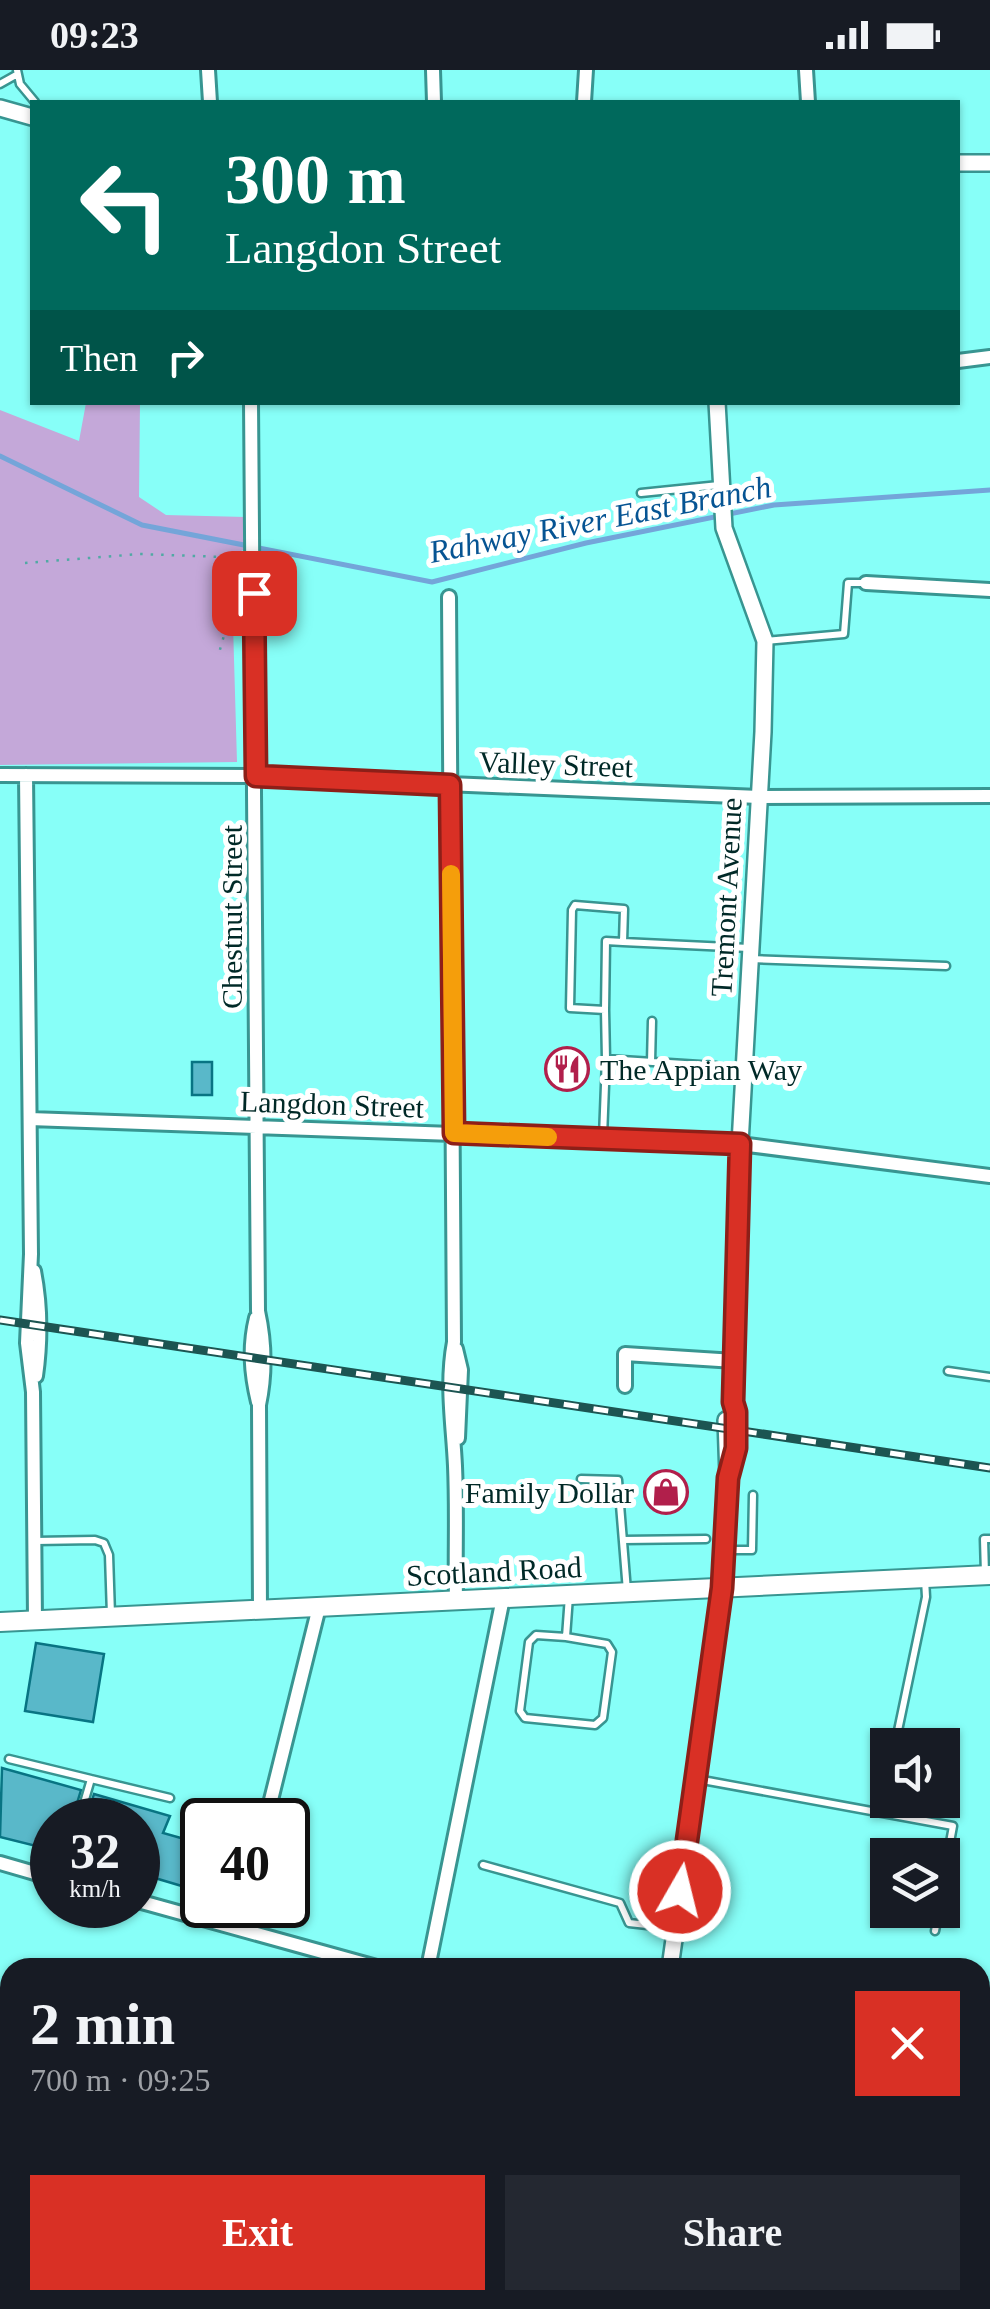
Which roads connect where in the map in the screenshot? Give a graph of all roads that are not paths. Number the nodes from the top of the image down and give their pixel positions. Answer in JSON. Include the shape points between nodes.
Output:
{"nodes":[{"id":1,"x":208,"y":70,"type":"edge"},
{"id":2,"x":434,"y":70,"type":"edge"},
{"id":3,"x":586,"y":70,"type":"edge"},
{"id":4,"x":806,"y":70,"type":"edge"},
{"id":5,"x":16,"y":73,"type":"edge"},
{"id":6,"x":0,"y":84,"type":"edge"},
{"id":7,"x":34,"y":100,"type":"edge"},
{"id":8,"x":210,"y":100,"type":"edge"},
{"id":9,"x":434,"y":100,"type":"edge"},
{"id":10,"x":584,"y":100,"type":"edge"},
{"id":11,"x":808,"y":100,"type":"edge"},
{"id":12,"x":0,"y":108,"type":"edge"},
{"id":13,"x":30,"y":116,"type":"edge"},
{"id":14,"x":960,"y":163,"type":"edge"},
{"id":15,"x":990,"y":163,"type":"edge"},
{"id":16,"x":990,"y":357,"type":"edge"},
{"id":17,"x":960,"y":361,"type":"edge"},
{"id":18,"x":251,"y":405,"type":"edge"},
{"id":19,"x":716,"y":405,"type":"edge"},
{"id":20,"x":720,"y":486,"type":"junction"},
{"id":21,"x":641,"y":493,"type":"dead end"},
{"id":22,"x":866,"y":583,"type":"joint"},
{"id":23,"x":990,"y":590,"type":"edge"},
{"id":24,"x":449,"y":597,"type":"dead end"},
{"id":25,"x":765,"y":641,"type":"junction"},
{"id":26,"x":0,"y":775,"type":"edge"},
{"id":27,"x":26,"y":775,"type":"junction"},
{"id":28,"x":256,"y":776,"type":"junction"},
{"id":29,"x":450,"y":785,"type":"junction"},
{"id":30,"x":990,"y":796,"type":"edge"},
{"id":31,"x":759,"y":797,"type":"junction"},
{"id":32,"x":623,"y":942,"type":"junction"},
{"id":33,"x":750,"y":953,"type":"junction"},
{"id":34,"x":946,"y":966,"type":"dead end"},
{"id":35,"x":605,"y":1010,"type":"junction"},
{"id":36,"x":652,"y":1022,"type":"dead end"},
{"id":37,"x":606,"y":1058,"type":"junction"},
{"id":38,"x":651,"y":1062,"type":"junction"},
{"id":39,"x":716,"y":1066,"type":"dead end"},
{"id":40,"x":30,"y":1119,"type":"junction"},
{"id":41,"x":258,"y":1127,"type":"junction"},
{"id":42,"x":454,"y":1133,"type":"junction"},
{"id":43,"x":602,"y":1139,"type":"junction"},
{"id":44,"x":740,"y":1144,"type":"junction"},
{"id":45,"x":990,"y":1176,"type":"edge"},
{"id":46,"x":735,"y":1361,"type":"junction"},
{"id":47,"x":948,"y":1371,"type":"dead end"},
{"id":48,"x":990,"y":1377,"type":"edge"},
{"id":49,"x":625,"y":1386,"type":"dead end"},
{"id":50,"x":581,"y":1478,"type":"dead end"},
{"id":51,"x":754,"y":1495,"type":"dead end"},
{"id":52,"x":706,"y":1539,"type":"dead end"},
{"id":53,"x":622,"y":1540,"type":"junction"},
{"id":54,"x":990,"y":1540,"type":"edge"},
{"id":55,"x":34,"y":1541,"type":"junction"},
{"id":56,"x":724,"y":1550,"type":"junction"},
{"id":57,"x":987,"y":1575,"type":"edge"},
{"id":58,"x":924,"y":1578,"type":"junction"},
{"id":59,"x":722,"y":1588,"type":"junction"},
{"id":60,"x":627,"y":1592,"type":"junction"},
{"id":61,"x":569,"y":1595,"type":"junction"},
{"id":62,"x":503,"y":1598,"type":"junction"},
{"id":63,"x":456,"y":1600,"type":"junction"},
{"id":64,"x":320,"y":1607,"type":"junction"},
{"id":65,"x":260,"y":1610,"type":"junction"},
{"id":66,"x":111,"y":1616,"type":"junction"},
{"id":67,"x":35,"y":1620,"type":"junction"},
{"id":68,"x":0,"y":1622,"type":"edge"},
{"id":69,"x":566,"y":1637,"type":"junction"},
{"id":70,"x":899,"y":1728,"type":"edge"},
{"id":71,"x":10,"y":1760,"type":"dead end"},
{"id":72,"x":90,"y":1779,"type":"junction"},
{"id":73,"x":696,"y":1779,"type":"junction"},
{"id":74,"x":85,"y":1798,"type":"edge"},
{"id":75,"x":170,"y":1798,"type":"dead end"},
{"id":76,"x":272,"y":1798,"type":"edge"},
{"id":77,"x":950,"y":1838,"type":"edge"},
{"id":78,"x":0,"y":1863,"type":"edge"},
{"id":79,"x":484,"y":1865,"type":"dead end"},
{"id":80,"x":30,"y":1872,"type":"edge"},
{"id":81,"x":160,"y":1907,"type":"edge"},
{"id":82,"x":935,"y":1928,"type":"edge"},
{"id":83,"x":239,"y":1929,"type":"joint"},
{"id":84,"x":675,"y":1929,"type":"junction"},
{"id":85,"x":935,"y":1931,"type":"dead end"},
{"id":86,"x":344,"y":1958,"type":"edge"},
{"id":87,"x":430,"y":1958,"type":"edge"},
{"id":88,"x":671,"y":1958,"type":"edge"}],
"edges":[{"from":1,"to":8,"type":"street"},
{"from":2,"to":9,"type":"street"},
{"from":3,"to":10,"type":"street"},
{"from":4,"to":11,"type":"street"},
{"from":5,"to":6,"type":"lane"},
{"from":5,"to":7,"type":"lane"},
{"from":12,"to":13,"type":"street"},
{"from":14,"to":15,"type":"street"},
{"from":16,"to":17,"type":"street"},
{"from":18,"to":28,"type":"street","name":"Chestnut Street"},
{"from":19,"to":20,"type":"street","name":"Tremont Avenue"},
{"from":20,"to":21,"type":"lane"},
{"from":20,"to":25,"type":"street","name":"Tremont Avenue","via":[[724,528]]},
{"from":22,"to":23,"type":"street"},
{"from":22,"to":25,"type":"lane","via":[[848,582],[844,634]]},
{"from":24,"to":29,"type":"street"},
{"from":25,"to":31,"type":"street","name":"Tremont Avenue"},
{"from":26,"to":27,"type":"street","name":"Valley Street"},
{"from":27,"to":28,"type":"street","name":"Valley Street"},
{"from":27,"to":40,"type":"street"},
{"from":28,"to":29,"type":"street","name":"Valley Street"},
{"from":28,"to":41,"type":"street","name":"Chestnut Street"},
{"from":29,"to":31,"type":"street","name":"Valley Street"},
{"from":29,"to":42,"type":"street"},
{"from":30,"to":31,"type":"street","name":"Valley Street"},
{"from":31,"to":33,"type":"street","name":"Tremont Avenue"},
{"from":32,"to":33,"type":"lane"},
{"from":32,"to":35,"type":"lane","via":[[606,941]]},
{"from":32,"to":35,"type":"lane","via":[[624,909],[572,910],[570,1008]]},
{"from":33,"to":34,"type":"lane"},
{"from":33,"to":44,"type":"street","name":"Tremont Avenue"},
{"from":35,"to":37,"type":"lane"},
{"from":36,"to":38,"type":"lane"},
{"from":37,"to":38,"type":"lane"},
{"from":37,"to":43,"type":"lane"},
{"from":38,"to":39,"type":"lane"},
{"from":40,"to":41,"type":"street","name":"Langdon Street"},
{"from":40,"to":55,"type":"street","via":[[32,1254],[40,1306]]},
{"from":41,"to":42,"type":"street","name":"Langdon Street"},
{"from":41,"to":65,"type":"street","name":"Chestnut Street","via":[[258,1311],[264,1340]]},
{"from":42,"to":43,"type":"street","name":"Langdon Street"},
{"from":42,"to":63,"type":"street","via":[[454,1342],[461,1370]]},
{"from":43,"to":44,"type":"street","name":"Langdon Street"},
{"from":44,"to":45,"type":"street","name":"Langdon Street"},
{"from":44,"to":46,"type":"street","name":"Tremont Avenue"},
{"from":46,"to":49,"type":"street","via":[[625,1354]]},
{"from":46,"to":56,"type":"street","name":"Tremont Avenue","via":[[736,1448]]},
{"from":47,"to":48,"type":"lane"},
{"from":50,"to":53,"type":"lane","via":[[618,1480]]},
{"from":51,"to":56,"type":"lane","via":[[752,1550]]},
{"from":52,"to":53,"type":"lane"},
{"from":53,"to":60,"type":"lane"},
{"from":54,"to":57,"type":"lane","via":[[984,1539]]},
{"from":55,"to":66,"type":"lane","via":[[104,1543]]},
{"from":55,"to":67,"type":"street"},
{"from":56,"to":59,"type":"street","name":"Tremont Avenue"},
{"from":57,"to":58,"type":"main road","name":"Scotland Road"},
{"from":58,"to":59,"type":"main road","name":"Scotland Road"},
{"from":58,"to":70,"type":"lane","via":[[926,1597]]},
{"from":59,"to":60,"type":"main road","name":"Scotland Road"},
{"from":59,"to":73,"type":"street","name":"Tremont Avenue"},
{"from":60,"to":61,"type":"main road","name":"Scotland Road"},
{"from":61,"to":62,"type":"main road","name":"Scotland Road"},
{"from":61,"to":69,"type":"lane"},
{"from":62,"to":63,"type":"main road","name":"Scotland Road"},
{"from":62,"to":87,"type":"street"},
{"from":63,"to":64,"type":"main road","name":"Scotland Road"},
{"from":64,"to":65,"type":"main road","name":"Scotland Road"},
{"from":64,"to":76,"type":"street"},
{"from":65,"to":66,"type":"main road","name":"Scotland Road"},
{"from":66,"to":67,"type":"main road","name":"Scotland Road"},
{"from":67,"to":68,"type":"main road","name":"Scotland Road"},
{"from":69,"to":69,"type":"lane","via":[[536,1636],[529,1642],[520,1711],[525,1718],[595,1725],[603,1718],[612,1652],[607,1644]]},
{"from":71,"to":72,"type":"lane"},
{"from":72,"to":74,"type":"lane"},
{"from":72,"to":75,"type":"lane"},
{"from":73,"to":77,"type":"lane","via":[[952,1826]]},
{"from":73,"to":84,"type":"street","name":"Tremont Avenue"},
{"from":78,"to":80,"type":"street"},
{"from":79,"to":84,"type":"lane","via":[[620,1903],[629,1923]]},
{"from":81,"to":83,"type":"street"},
{"from":82,"to":85,"type":"lane"},
{"from":83,"to":86,"type":"street"},
{"from":84,"to":88,"type":"street","name":"Tremont Avenue"}]}
